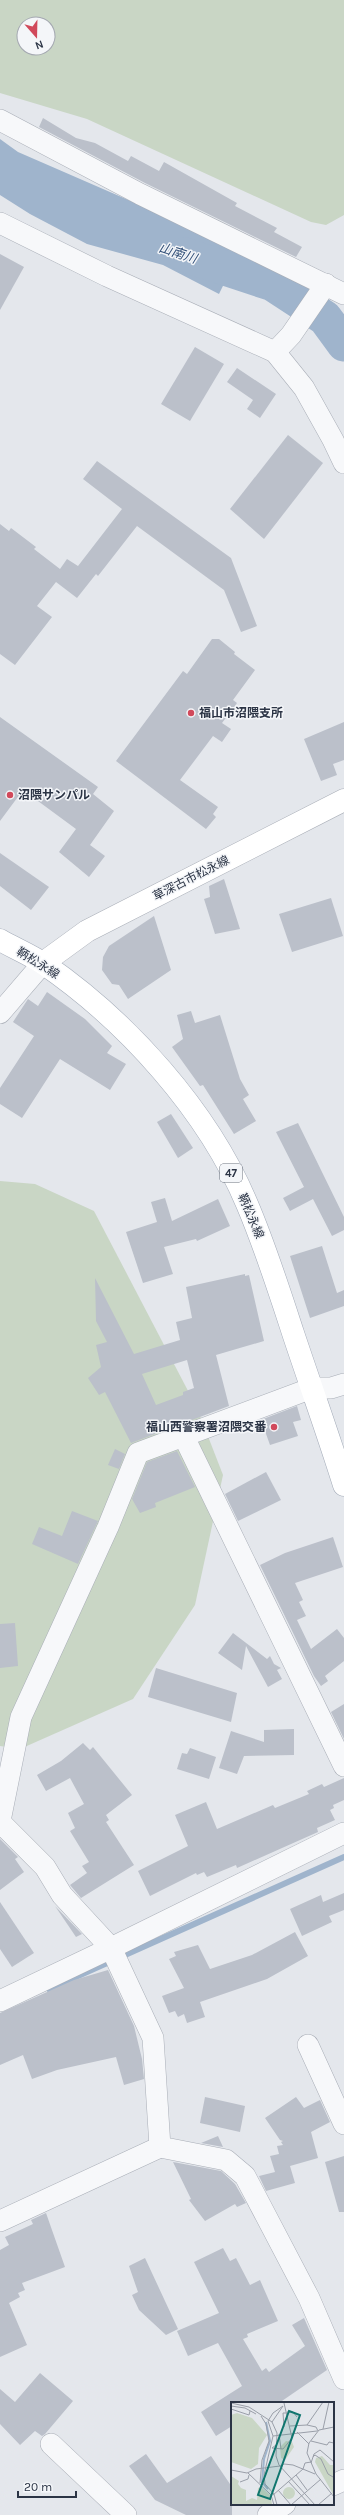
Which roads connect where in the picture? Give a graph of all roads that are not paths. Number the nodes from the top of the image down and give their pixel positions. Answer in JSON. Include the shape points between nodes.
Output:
{"nodes":[{"id":1,"x":0,"y":120,"type":"edge"},
{"id":2,"x":0,"y":223,"type":"edge"},
{"id":3,"x":330,"y":290,"type":"edge"},
{"id":4,"x":275,"y":352,"type":"junction"},
{"id":5,"x":344,"y":463,"type":"edge"},
{"id":6,"x":344,"y":800,"type":"edge"},
{"id":7,"x":0,"y":940,"type":"edge"},
{"id":8,"x":43,"y":963,"type":"junction"},
{"id":9,"x":0,"y":1013,"type":"edge"},
{"id":10,"x":344,"y":1384,"type":"edge"},
{"id":11,"x":312,"y":1388,"type":"junction"},
{"id":12,"x":184,"y":1437,"type":"junction"},
{"id":13,"x":344,"y":1484,"type":"edge"},
{"id":14,"x":344,"y":1766,"type":"edge"},
{"id":15,"x":0,"y":1821,"type":"edge"},
{"id":16,"x":344,"y":1833,"type":"edge"},
{"id":17,"x":115,"y":1955,"type":"junction"},
{"id":18,"x":0,"y":2001,"type":"edge"},
{"id":19,"x":308,"y":2045,"type":"dead end"},
{"id":20,"x":344,"y":2124,"type":"edge"},
{"id":21,"x":160,"y":2147,"type":"junction"},
{"id":22,"x":0,"y":2221,"type":"edge"},
{"id":23,"x":344,"y":2379,"type":"edge"},
{"id":24,"x":51,"y":2444,"type":"dead end"},
{"id":25,"x":344,"y":2480,"type":"edge"},
{"id":26,"x":334,"y":2484,"type":"edge"},
{"id":27,"x":283,"y":2505,"type":"edge"},
{"id":28,"x":126,"y":2515,"type":"edge"},
{"id":29,"x":268,"y":2515,"type":"edge"}],
"edges":[{"from":1,"to":3,"type":"street"},
{"from":2,"to":4,"type":"street","via":[[106,276]]},
{"from":3,"to":4,"type":"street"},
{"from":4,"to":5,"type":"street","via":[[304,388]]},
{"from":6,"to":8,"type":"main road","name":"草深古市松永線","via":[[87,931]]},
{"from":7,"to":8,"type":"main road","name":"鞆松永線","number":"47"},
{"from":8,"to":9,"type":"street"},
{"from":8,"to":11,"type":"main road","name":"鞆松永線","number":"47","via":[[88,998],[179,1089],[218,1150],[247,1203]]},
{"from":10,"to":11,"type":"street","via":[[331,1388]]},
{"from":11,"to":12,"type":"street"},
{"from":11,"to":13,"type":"main road","name":"鞆松永線","number":"47"},
{"from":12,"to":14,"type":"street"},
{"from":12,"to":15,"type":"street","via":[[138,1453],[108,1527],[21,1717]]},
{"from":15,"to":17,"type":"street","via":[[45,1867],[62,1895]]},
{"from":16,"to":17,"type":"street"},
{"from":17,"to":18,"type":"street"},
{"from":17,"to":21,"type":"street","via":[[153,2038]]},
{"from":19,"to":20,"type":"street"},
{"from":21,"to":22,"type":"street"},
{"from":21,"to":23,"type":"street","via":[[226,2160],[245,2176],[309,2298]]},
{"from":24,"to":28,"type":"street"},
{"from":25,"to":26,"type":"street"},
{"from":27,"to":29,"type":"street"}]}
